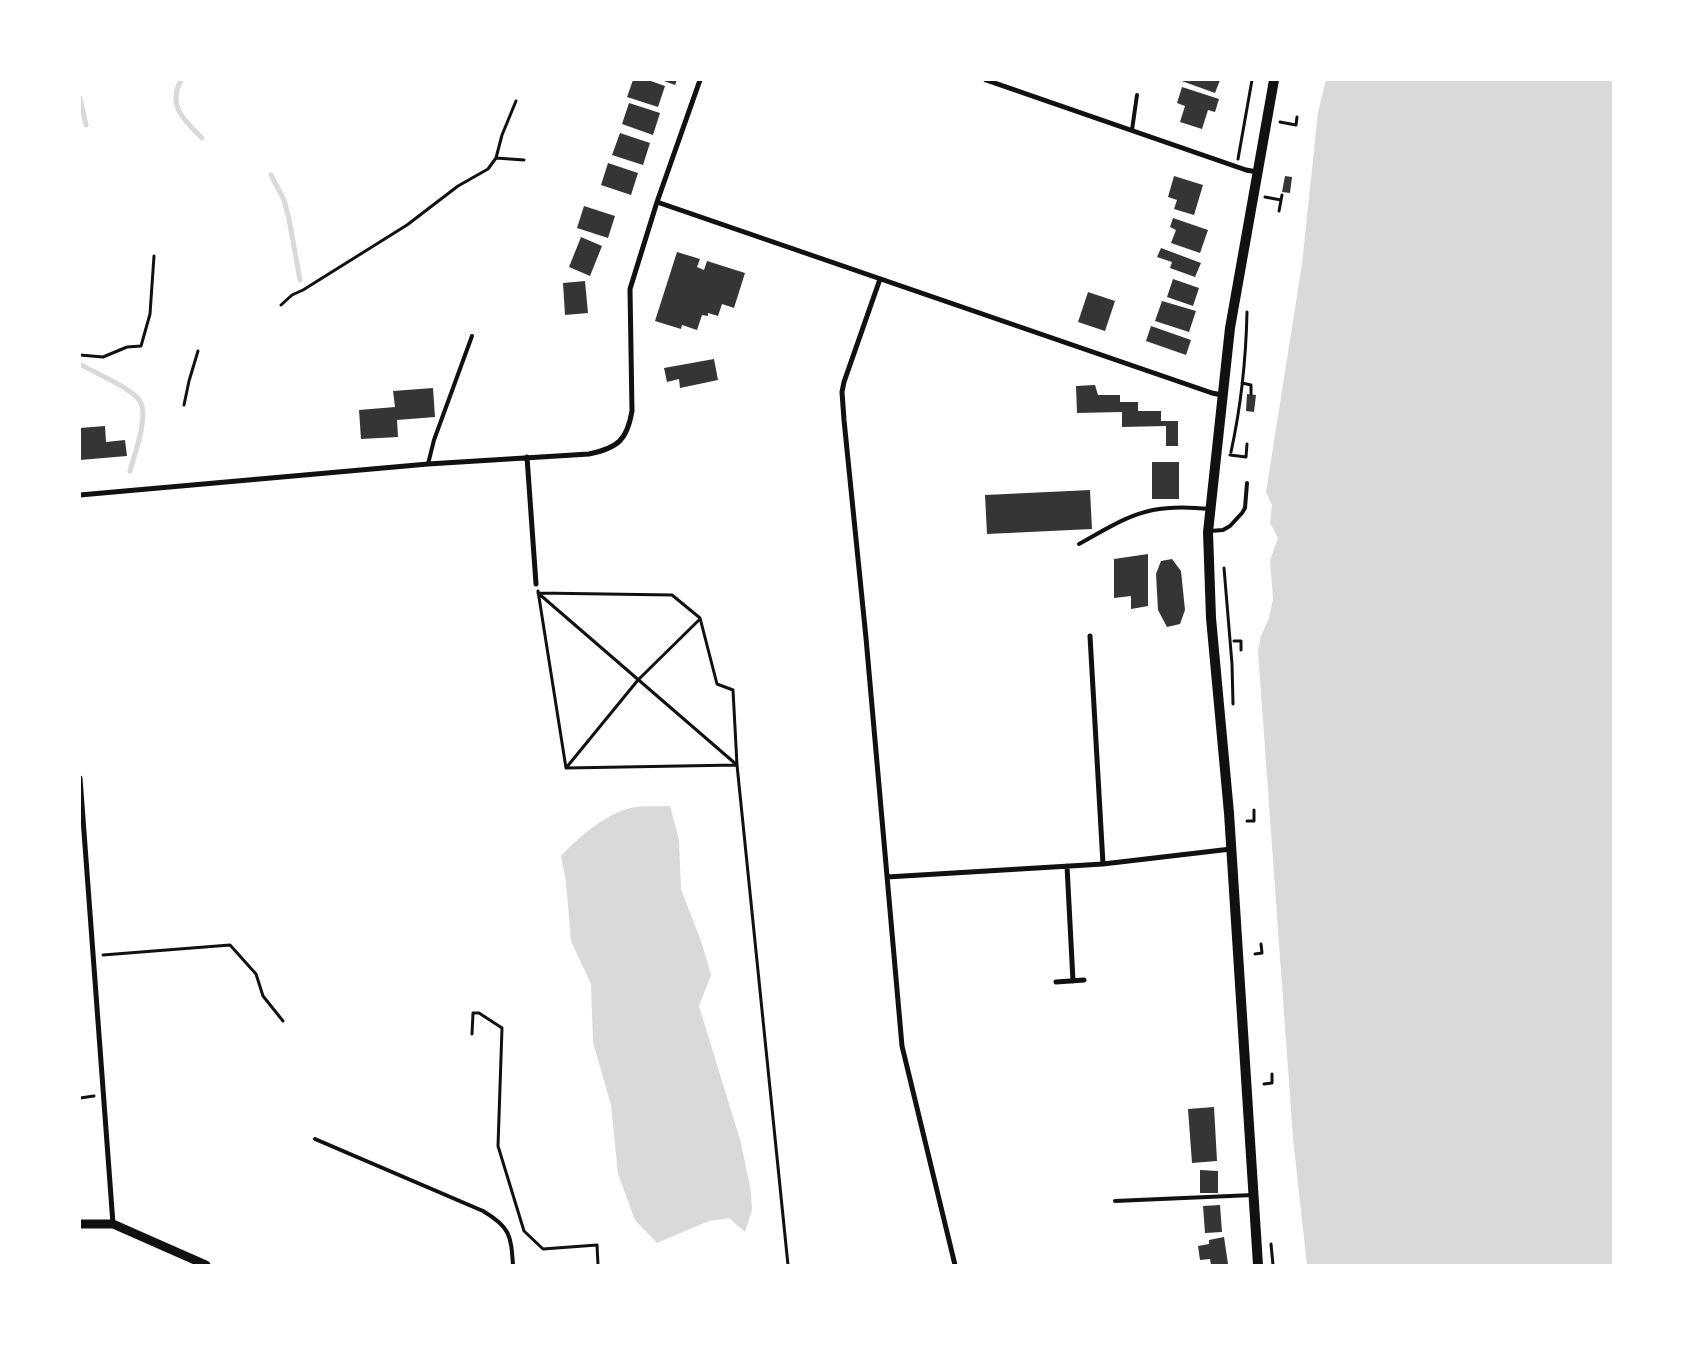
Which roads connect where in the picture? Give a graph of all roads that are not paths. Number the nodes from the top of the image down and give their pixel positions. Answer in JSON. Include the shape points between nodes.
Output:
{"nodes":[{"id":1,"x":700,"y":80,"type":"edge"},
{"id":2,"x":986,"y":80,"type":"edge"},
{"id":3,"x":1274,"y":80,"type":"edge"},
{"id":4,"x":1137,"y":95,"type":"dead end"},
{"id":5,"x":1132,"y":130,"type":"junction"},
{"id":6,"x":1258,"y":172,"type":"junction"},
{"id":7,"x":657,"y":202,"type":"junction"},
{"id":8,"x":880,"y":279,"type":"junction"},
{"id":9,"x":472,"y":336,"type":"dead end"},
{"id":10,"x":1222,"y":395,"type":"junction"},
{"id":11,"x":527,"y":457,"type":"junction"},
{"id":12,"x":428,"y":464,"type":"junction"},
{"id":13,"x":1248,"y":484,"type":"dead end"},
{"id":14,"x":80,"y":495,"type":"edge"},
{"id":15,"x":1210,"y":508,"type":"junction"},
{"id":16,"x":1208,"y":532,"type":"junction"},
{"id":17,"x":1080,"y":544,"type":"dead end"},
{"id":18,"x":536,"y":584,"type":"road end"},
{"id":19,"x":1090,"y":636,"type":"dead end"},
{"id":20,"x":80,"y":778,"type":"edge"},
{"id":21,"x":83,"y":847,"type":"edge"},
{"id":22,"x":1231,"y":849,"type":"junction"},
{"id":23,"x":1103,"y":864,"type":"junction"},
{"id":24,"x":1067,"y":866,"type":"junction"},
{"id":25,"x":887,"y":877,"type":"junction"},
{"id":26,"x":1084,"y":980,"type":"dead end"},
{"id":27,"x":1073,"y":981,"type":"junction"},
{"id":28,"x":1056,"y":982,"type":"dead end"},
{"id":29,"x":315,"y":1139,"type":"dead end"},
{"id":30,"x":1253,"y":1195,"type":"junction"},
{"id":31,"x":1115,"y":1201,"type":"dead end"},
{"id":32,"x":80,"y":1224,"type":"edge"},
{"id":33,"x":113,"y":1224,"type":"junction"},
{"id":34,"x":206,"y":1265,"type":"edge"},
{"id":35,"x":514,"y":1265,"type":"edge"},
{"id":36,"x":955,"y":1265,"type":"edge"},
{"id":37,"x":1258,"y":1265,"type":"edge"}],
"edges":[{"from":1,"to":7,"type":"street"},
{"from":2,"to":5,"type":"street"},
{"from":3,"to":6,"type":"main road"},
{"from":4,"to":5,"type":"lane"},
{"from":5,"to":6,"type":"street"},
{"from":6,"to":10,"type":"main road","via":[[1230,328]]},
{"from":7,"to":8,"type":"street"},
{"from":7,"to":11,"type":"street","via":[[630,290],[630,426],[621,442],[603,451]]},
{"from":8,"to":10,"type":"street"},
{"from":8,"to":25,"type":"street","via":[[842,392]]},
{"from":9,"to":12,"type":"lane"},
{"from":10,"to":15,"type":"main road"},
{"from":11,"to":12,"type":"street"},
{"from":11,"to":18,"type":"street"},
{"from":12,"to":14,"type":"street"},
{"from":13,"to":16,"type":"lane","via":[[1242,513],[1223,530]]},
{"from":15,"to":16,"type":"main road"},
{"from":15,"to":17,"type":"lane","via":[[1182,507],[1138,514]]},
{"from":16,"to":22,"type":"main road"},
{"from":19,"to":23,"type":"street"},
{"from":20,"to":21,"type":"street"},
{"from":21,"to":33,"type":"street"},
{"from":22,"to":23,"type":"street"},
{"from":22,"to":30,"type":"main road"},
{"from":23,"to":24,"type":"street"},
{"from":24,"to":25,"type":"street"},
{"from":24,"to":27,"type":"street"},
{"from":25,"to":36,"type":"street","via":[[902,1046]]},
{"from":26,"to":27,"type":"street"},
{"from":27,"to":28,"type":"street"},
{"from":29,"to":35,"type":"lane","via":[[483,1210],[508,1231]]},
{"from":30,"to":31,"type":"lane"},
{"from":30,"to":37,"type":"main road"},
{"from":32,"to":33,"type":"street"},
{"from":33,"to":34,"type":"street"}]}
